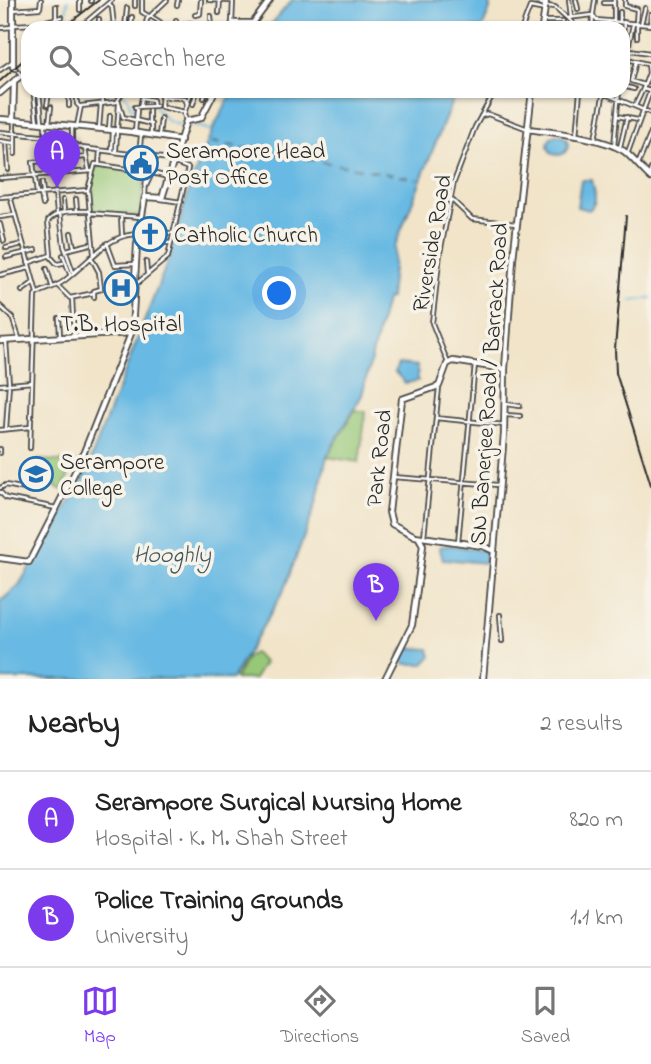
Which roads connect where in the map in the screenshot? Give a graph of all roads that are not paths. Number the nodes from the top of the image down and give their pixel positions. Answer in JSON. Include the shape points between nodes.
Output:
{"nodes":[{"id":1,"x":13,"y":0,"type":"edge"},
{"id":2,"x":41,"y":0,"type":"edge"},
{"id":3,"x":80,"y":0,"type":"edge"},
{"id":4,"x":135,"y":0,"type":"edge"},
{"id":5,"x":142,"y":0,"type":"edge"},
{"id":6,"x":167,"y":0,"type":"edge"},
{"id":7,"x":178,"y":0,"type":"edge"},
{"id":8,"x":201,"y":0,"type":"edge"},
{"id":9,"x":209,"y":0,"type":"edge"},
{"id":10,"x":270,"y":0,"type":"edge"},
{"id":11,"x":533,"y":0,"type":"edge"},
{"id":12,"x":555,"y":0,"type":"edge"},
{"id":13,"x":569,"y":0,"type":"edge"},
{"id":14,"x":576,"y":0,"type":"edge"},
{"id":15,"x":595,"y":0,"type":"edge"},
{"id":16,"x":625,"y":0,"type":"edge"},
{"id":17,"x":220,"y":1,"type":"edge"},
{"id":18,"x":233,"y":1,"type":"edge"},
{"id":19,"x":614,"y":1,"type":"edge"},
{"id":20,"x":32,"y":2,"type":"edge"},
{"id":21,"x":110,"y":2,"type":"edge"},
{"id":22,"x":604,"y":3,"type":"dead end"},
{"id":23,"x":177,"y":5,"type":"dead end"},
{"id":24,"x":546,"y":5,"type":"edge"},
{"id":25,"x":56,"y":6,"type":"dead end"},
{"id":26,"x":135,"y":6,"type":"dead end"},
{"id":27,"x":555,"y":7,"type":"junction"},
{"id":28,"x":127,"y":8,"type":"dead end"},
{"id":29,"x":645,"y":8,"type":"dead end"},
{"id":30,"x":32,"y":9,"type":"junction"},
{"id":31,"x":578,"y":9,"type":"dead end"},
{"id":32,"x":13,"y":10,"type":"junction"},
{"id":33,"x":80,"y":10,"type":"dead end"},
{"id":34,"x":620,"y":12,"type":"dead end"},
{"id":35,"x":219,"y":13,"type":"dead end"},
{"id":36,"x":603,"y":13,"type":"dead end"},
{"id":37,"x":651,"y":14,"type":"edge"},
{"id":38,"x":195,"y":15,"type":"dead end"},
{"id":39,"x":593,"y":15,"type":"junction"},
{"id":40,"x":62,"y":16,"type":"dead end"},
{"id":41,"x":211,"y":16,"type":"dead end"},
{"id":42,"x":132,"y":17,"type":"dead end"},
{"id":43,"x":151,"y":17,"type":"junction"},
{"id":44,"x":56,"y":18,"type":"junction"},
{"id":45,"x":570,"y":18,"type":"junction"},
{"id":46,"x":603,"y":20,"type":"junction"},
{"id":47,"x":45,"y":21,"type":"edge"},
{"id":48,"x":87,"y":21,"type":"edge"},
{"id":49,"x":114,"y":21,"type":"edge"},
{"id":50,"x":126,"y":21,"type":"edge"},
{"id":51,"x":132,"y":21,"type":"edge"},
{"id":52,"x":149,"y":21,"type":"edge"},
{"id":53,"x":158,"y":21,"type":"edge"},
{"id":54,"x":211,"y":21,"type":"edge"},
{"id":55,"x":231,"y":21,"type":"edge"},
{"id":56,"x":255,"y":21,"type":"edge"},
{"id":57,"x":525,"y":21,"type":"edge"},
{"id":58,"x":572,"y":21,"type":"edge"},
{"id":59,"x":593,"y":21,"type":"edge"},
{"id":60,"x":608,"y":21,"type":"joint"},
{"id":61,"x":616,"y":21,"type":"junction"},
{"id":62,"x":630,"y":22,"type":"edge"},
{"id":63,"x":637,"y":23,"type":"junction"},
{"id":64,"x":650,"y":25,"type":"edge"},
{"id":65,"x":13,"y":26,"type":"junction"},
{"id":66,"x":21,"y":26,"type":"edge"},
{"id":67,"x":0,"y":28,"type":"edge"},
{"id":68,"x":637,"y":37,"type":"dead end"},
{"id":69,"x":630,"y":41,"type":"edge"},
{"id":70,"x":630,"y":49,"type":"edge"},
{"id":71,"x":650,"y":53,"type":"edge"},
{"id":72,"x":630,"y":59,"type":"edge"},
{"id":73,"x":636,"y":61,"type":"junction"},
{"id":74,"x":650,"y":65,"type":"edge"},
{"id":75,"x":17,"y":70,"type":"junction"},
{"id":76,"x":21,"y":70,"type":"edge"},
{"id":77,"x":0,"y":71,"type":"edge"},
{"id":78,"x":14,"y":81,"type":"junction"},
{"id":79,"x":644,"y":87,"type":"junction"},
{"id":80,"x":630,"y":88,"type":"edge"},
{"id":81,"x":634,"y":89,"type":"dead end"},
{"id":82,"x":651,"y":90,"type":"edge"},
{"id":83,"x":0,"y":93,"type":"edge"},
{"id":84,"x":35,"y":98,"type":"edge"},
{"id":85,"x":40,"y":98,"type":"edge"},
{"id":86,"x":48,"y":98,"type":"edge"},
{"id":87,"x":69,"y":98,"type":"edge"},
{"id":88,"x":77,"y":98,"type":"edge"},
{"id":89,"x":102,"y":98,"type":"edge"},
{"id":90,"x":120,"y":98,"type":"edge"},
{"id":91,"x":161,"y":98,"type":"edge"},
{"id":92,"x":185,"y":98,"type":"edge"},
{"id":93,"x":188,"y":98,"type":"edge"},
{"id":94,"x":195,"y":98,"type":"edge"},
{"id":95,"x":211,"y":98,"type":"edge"},
{"id":96,"x":492,"y":98,"type":"edge"},
{"id":97,"x":531,"y":98,"type":"edge"},
{"id":98,"x":579,"y":98,"type":"edge"},
{"id":99,"x":603,"y":98,"type":"edge"},
{"id":100,"x":618,"y":99,"type":"joint"},
{"id":101,"x":119,"y":103,"type":"junction"},
{"id":102,"x":102,"y":104,"type":"junction"},
{"id":103,"x":187,"y":104,"type":"junction"},
{"id":104,"x":193,"y":104,"type":"dead end"},
{"id":105,"x":47,"y":105,"type":"dead end"},
{"id":106,"x":69,"y":106,"type":"dead end"},
{"id":107,"x":155,"y":106,"type":"junction"},
{"id":108,"x":160,"y":106,"type":"junction"},
{"id":109,"x":635,"y":106,"type":"junction"},
{"id":110,"x":51,"y":107,"type":"dead end"},
{"id":111,"x":80,"y":107,"type":"junction"},
{"id":112,"x":137,"y":108,"type":"junction"},
{"id":113,"x":486,"y":109,"type":"junction"},
{"id":114,"x":643,"y":109,"type":"junction"},
{"id":115,"x":149,"y":110,"type":"dead end"},
{"id":116,"x":185,"y":112,"type":"junction"},
{"id":117,"x":651,"y":113,"type":"edge"},
{"id":118,"x":488,"y":114,"type":"junction"},
{"id":119,"x":110,"y":116,"type":"dead end"},
{"id":120,"x":617,"y":116,"type":"junction"},
{"id":121,"x":481,"y":117,"type":"junction"},
{"id":122,"x":627,"y":117,"type":"junction"},
{"id":123,"x":160,"y":118,"type":"dead end"},
{"id":124,"x":0,"y":119,"type":"edge"},
{"id":125,"x":14,"y":120,"type":"junction"},
{"id":126,"x":136,"y":120,"type":"junction"},
{"id":127,"x":186,"y":120,"type":"junction"},
{"id":128,"x":639,"y":121,"type":"junction"},
{"id":129,"x":43,"y":123,"type":"junction"},
{"id":130,"x":149,"y":124,"type":"junction"},
{"id":131,"x":75,"y":125,"type":"junction"},
{"id":132,"x":99,"y":128,"type":"junction"},
{"id":133,"x":528,"y":129,"type":"junction"},
{"id":134,"x":114,"y":130,"type":"junction"},
{"id":135,"x":0,"y":132,"type":"edge"},
{"id":136,"x":138,"y":132,"type":"junction"},
{"id":137,"x":14,"y":133,"type":"junction"},
{"id":138,"x":651,"y":133,"type":"edge"},
{"id":139,"x":150,"y":134,"type":"junction"},
{"id":140,"x":44,"y":135,"type":"junction"},
{"id":141,"x":159,"y":136,"type":"junction"},
{"id":142,"x":576,"y":137,"type":"junction"},
{"id":143,"x":72,"y":139,"type":"junction"},
{"id":144,"x":181,"y":140,"type":"junction"},
{"id":145,"x":0,"y":141,"type":"edge"},
{"id":146,"x":6,"y":142,"type":"junction"},
{"id":147,"x":595,"y":142,"type":"junction"},
{"id":148,"x":15,"y":143,"type":"junction"},
{"id":149,"x":85,"y":148,"type":"junction"},
{"id":150,"x":100,"y":149,"type":"junction"},
{"id":151,"x":617,"y":149,"type":"junction"},
{"id":152,"x":114,"y":150,"type":"junction"},
{"id":153,"x":15,"y":154,"type":"dead end"},
{"id":154,"x":627,"y":154,"type":"junction"},
{"id":155,"x":139,"y":155,"type":"junction"},
{"id":156,"x":86,"y":157,"type":"junction"},
{"id":157,"x":46,"y":160,"type":"junction"},
{"id":158,"x":173,"y":162,"type":"junction"},
{"id":159,"x":99,"y":164,"type":"junction"},
{"id":160,"x":637,"y":165,"type":"junction"},
{"id":161,"x":651,"y":169,"type":"edge"},
{"id":162,"x":8,"y":170,"type":"dead end"},
{"id":163,"x":91,"y":170,"type":"junction"},
{"id":164,"x":138,"y":170,"type":"junction"},
{"id":165,"x":34,"y":174,"type":"junction"},
{"id":166,"x":168,"y":177,"type":"junction"},
{"id":167,"x":650,"y":177,"type":"edge"},
{"id":168,"x":0,"y":178,"type":"edge"},
{"id":169,"x":42,"y":183,"type":"dead end"},
{"id":170,"x":146,"y":186,"type":"junction"},
{"id":171,"x":88,"y":190,"type":"junction"},
{"id":172,"x":55,"y":192,"type":"junction"},
{"id":173,"x":41,"y":194,"type":"junction"},
{"id":174,"x":10,"y":196,"type":"junction"},
{"id":175,"x":0,"y":197,"type":"edge"},
{"id":176,"x":145,"y":197,"type":"junction"},
{"id":177,"x":76,"y":199,"type":"dead end"},
{"id":178,"x":161,"y":199,"type":"junction"},
{"id":179,"x":451,"y":199,"type":"junction"},
{"id":180,"x":63,"y":200,"type":"dead end"},
{"id":181,"x":181,"y":202,"type":"junction"},
{"id":182,"x":43,"y":205,"type":"dead end"},
{"id":183,"x":77,"y":211,"type":"junction"},
{"id":184,"x":90,"y":212,"type":"junction"},
{"id":185,"x":60,"y":213,"type":"junction"},
{"id":186,"x":15,"y":215,"type":"junction"},
{"id":187,"x":121,"y":216,"type":"junction"},
{"id":188,"x":0,"y":217,"type":"edge"},
{"id":189,"x":141,"y":218,"type":"junction"},
{"id":190,"x":0,"y":224,"type":"edge"},
{"id":191,"x":517,"y":224,"type":"junction"},
{"id":192,"x":139,"y":231,"type":"junction"},
{"id":193,"x":71,"y":233,"type":"dead end"},
{"id":194,"x":173,"y":233,"type":"junction"},
{"id":195,"x":122,"y":235,"type":"junction"},
{"id":196,"x":4,"y":241,"type":"dead end"},
{"id":197,"x":150,"y":242,"type":"dead end"},
{"id":198,"x":91,"y":243,"type":"junction"},
{"id":199,"x":107,"y":243,"type":"junction"},
{"id":200,"x":171,"y":243,"type":"junction"},
{"id":201,"x":23,"y":244,"type":"junction"},
{"id":202,"x":6,"y":248,"type":"dead end"},
{"id":203,"x":74,"y":248,"type":"junction"},
{"id":204,"x":36,"y":250,"type":"dead end"},
{"id":205,"x":66,"y":250,"type":"junction"},
{"id":206,"x":25,"y":253,"type":"junction"},
{"id":207,"x":63,"y":255,"type":"dead end"},
{"id":208,"x":50,"y":256,"type":"junction"},
{"id":209,"x":92,"y":256,"type":"junction"},
{"id":210,"x":6,"y":257,"type":"dead end"},
{"id":211,"x":146,"y":262,"type":"dead end"},
{"id":212,"x":27,"y":263,"type":"junction"},
{"id":213,"x":64,"y":263,"type":"junction"},
{"id":214,"x":135,"y":264,"type":"junction"},
{"id":215,"x":29,"y":268,"type":"junction"},
{"id":216,"x":47,"y":269,"type":"dead end"},
{"id":217,"x":72,"y":274,"type":"junction"},
{"id":218,"x":147,"y":274,"type":"junction"},
{"id":219,"x":0,"y":275,"type":"edge"},
{"id":220,"x":33,"y":282,"type":"junction"},
{"id":221,"x":57,"y":285,"type":"junction"},
{"id":222,"x":135,"y":285,"type":"junction"},
{"id":223,"x":52,"y":287,"type":"junction"},
{"id":224,"x":22,"y":291,"type":"dead end"},
{"id":225,"x":37,"y":293,"type":"junction"},
{"id":226,"x":72,"y":298,"type":"junction"},
{"id":227,"x":0,"y":306,"type":"edge"},
{"id":228,"x":59,"y":318,"type":"dead end"},
{"id":229,"x":132,"y":332,"type":"junction"},
{"id":230,"x":60,"y":337,"type":"junction"},
{"id":231,"x":74,"y":337,"type":"junction"},
{"id":232,"x":33,"y":339,"type":"junction"},
{"id":233,"x":19,"y":340,"type":"junction"},
{"id":234,"x":3,"y":341,"type":"edge"},
{"id":235,"x":447,"y":354,"type":"junction"},
{"id":236,"x":454,"y":360,"type":"junction"},
{"id":237,"x":448,"y":363,"type":"junction"},
{"id":238,"x":475,"y":365,"type":"junction"},
{"id":239,"x":505,"y":369,"type":"junction"},
{"id":240,"x":32,"y":382,"type":"junction"},
{"id":241,"x":0,"y":384,"type":"edge"},
{"id":242,"x":9,"y":384,"type":"junction"},
{"id":243,"x":437,"y":388,"type":"junction"},
{"id":244,"x":0,"y":400,"type":"edge"},
{"id":245,"x":8,"y":401,"type":"junction"},
{"id":246,"x":505,"y":404,"type":"junction"},
{"id":247,"x":505,"y":415,"type":"junction"},
{"id":248,"x":515,"y":416,"type":"junction"},
{"id":249,"x":520,"y":416,"type":"dead end"},
{"id":250,"x":436,"y":418,"type":"junction"},
{"id":251,"x":469,"y":422,"type":"junction"},
{"id":252,"x":505,"y":425,"type":"junction"},
{"id":253,"x":30,"y":427,"type":"junction"},
{"id":254,"x":6,"y":429,"type":"junction"},
{"id":255,"x":0,"y":430,"type":"edge"},
{"id":256,"x":30,"y":448,"type":"dead end"},
{"id":257,"x":393,"y":477,"type":"junction"},
{"id":258,"x":430,"y":480,"type":"junction"},
{"id":259,"x":463,"y":482,"type":"junction"},
{"id":260,"x":500,"y":485,"type":"junction"},
{"id":261,"x":25,"y":489,"type":"dead end"},
{"id":262,"x":0,"y":490,"type":"edge"},
{"id":263,"x":57,"y":506,"type":"junction"},
{"id":264,"x":423,"y":540,"type":"junction"},
{"id":265,"x":458,"y":542,"type":"junction"},
{"id":266,"x":495,"y":545,"type":"junction"},
{"id":267,"x":489,"y":547,"type":"junction"},
{"id":268,"x":494,"y":552,"type":"junction"},
{"id":269,"x":0,"y":558,"type":"edge"},
{"id":270,"x":500,"y":615,"type":"dead end"},
{"id":271,"x":502,"y":640,"type":"dead end"},
{"id":272,"x":482,"y":678,"type":"edge"},
{"id":273,"x":385,"y":679,"type":"edge"}],
"edges":[{"from":1,"to":32,"type":"street"},
{"from":2,"to":30,"type":"street","via":[[41,7]]},
{"from":3,"to":33,"type":"street"},
{"from":4,"to":26,"type":"street"},
{"from":5,"to":43,"type":"street","via":[[142,12]]},
{"from":6,"to":43,"type":"street"},
{"from":7,"to":23,"type":"street"},
{"from":8,"to":38,"type":"street","via":[[200,14]]},
{"from":9,"to":17,"type":"street"},
{"from":10,"to":56,"type":"street"},
{"from":11,"to":24,"type":"street"},
{"from":12,"to":27,"type":"street"},
{"from":13,"to":45,"type":"street"},
{"from":14,"to":31,"type":"street"},
{"from":15,"to":39,"type":"street"},
{"from":16,"to":63,"type":"street","via":[[625,6],[637,9]]},
{"from":17,"to":18,"type":"street"},
{"from":17,"to":35,"type":"street"},
{"from":18,"to":55,"type":"street"},
{"from":19,"to":22,"type":"street"},
{"from":19,"to":61,"type":"street"},
{"from":20,"to":30,"type":"street"},
{"from":21,"to":48,"type":"street"},
{"from":21,"to":49,"type":"street"},
{"from":24,"to":27,"type":"street"},
{"from":24,"to":57,"type":"street","via":[[530,7]]},
{"from":25,"to":44,"type":"street"},
{"from":27,"to":45,"type":"street"},
{"from":28,"to":50,"type":"street"},
{"from":29,"to":63,"type":"street"},
{"from":30,"to":32,"type":"street"},
{"from":32,"to":65,"type":"street"},
{"from":34,"to":61,"type":"street"},
{"from":36,"to":46,"type":"street"},
{"from":37,"to":64,"type":"street"},
{"from":39,"to":45,"type":"street"},
{"from":39,"to":46,"type":"street"},
{"from":39,"to":59,"type":"street"},
{"from":40,"to":44,"type":"street"},
{"from":41,"to":54,"type":"street"},
{"from":42,"to":51,"type":"street"},
{"from":43,"to":52,"type":"street"},
{"from":43,"to":53,"type":"street"},
{"from":44,"to":47,"type":"street"},
{"from":45,"to":58,"type":"street"},
{"from":46,"to":60,"type":"street"},
{"from":60,"to":61,"type":"street"},
{"from":62,"to":63,"type":"street"},
{"from":63,"to":64,"type":"street"},
{"from":63,"to":68,"type":"street"},
{"from":63,"to":69,"type":"street"},
{"from":65,"to":66,"type":"street"},
{"from":65,"to":67,"type":"street"},
{"from":65,"to":75,"type":"street"},
{"from":70,"to":71,"type":"street"},
{"from":72,"to":73,"type":"street"},
{"from":73,"to":74,"type":"street"},
{"from":73,"to":79,"type":"street","via":[[631,81]]},
{"from":74,"to":79,"type":"street"},
{"from":75,"to":76,"type":"street"},
{"from":75,"to":77,"type":"street"},
{"from":75,"to":78,"type":"street"},
{"from":78,"to":83,"type":"street"},
{"from":78,"to":125,"type":"street"},
{"from":79,"to":82,"type":"street"},
{"from":79,"to":109,"type":"street"},
{"from":80,"to":81,"type":"street"},
{"from":82,"to":114,"type":"street"},
{"from":84,"to":129,"type":"street"},
{"from":85,"to":129,"type":"street"},
{"from":86,"to":105,"type":"street"},
{"from":87,"to":106,"type":"street"},
{"from":88,"to":111,"type":"street"},
{"from":89,"to":102,"type":"street"},
{"from":90,"to":101,"type":"street"},
{"from":91,"to":108,"type":"street"},
{"from":92,"to":103,"type":"street"},
{"from":93,"to":103,"type":"street"},
{"from":94,"to":104,"type":"street"},
{"from":95,"to":127,"type":"street","via":[[201,118]]},
{"from":96,"to":113,"type":"street","name":"Riverside Road"},
{"from":97,"to":133,"type":"street","name":"SN Banerjee Road / Barrack Road"},
{"from":98,"to":142,"type":"street"},
{"from":99,"to":147,"type":"street"},
{"from":100,"to":109,"type":"street"},
{"from":100,"to":120,"type":"street"},
{"from":101,"to":102,"type":"street"},
{"from":101,"to":126,"type":"street","via":[[123,117]]},
{"from":101,"to":134,"type":"street"},
{"from":102,"to":111,"type":"street"},
{"from":102,"to":132,"type":"street"},
{"from":103,"to":116,"type":"street"},
{"from":107,"to":108,"type":"street"},
{"from":107,"to":112,"type":"street"},
{"from":107,"to":112,"type":"street","via":[[152,100],[142,98]]},
{"from":108,"to":116,"type":"street"},
{"from":109,"to":114,"type":"street"},
{"from":110,"to":129,"type":"street"},
{"from":111,"to":131,"type":"street"},
{"from":112,"to":126,"type":"street"},
{"from":113,"to":118,"type":"street"},
{"from":113,"to":121,"type":"street","name":"Riverside Road"},
{"from":114,"to":117,"type":"street"},
{"from":114,"to":128,"type":"street"},
{"from":115,"to":130,"type":"street"},
{"from":116,"to":127,"type":"street"},
{"from":118,"to":121,"type":"street"},
{"from":118,"to":133,"type":"street"},
{"from":119,"to":134,"type":"street"},
{"from":120,"to":122,"type":"street"},
{"from":120,"to":151,"type":"street"},
{"from":121,"to":179,"type":"street","name":"Riverside Road","via":[[470,136]]},
{"from":122,"to":128,"type":"street"},
{"from":122,"to":151,"type":"street"},
{"from":123,"to":141,"type":"street"},
{"from":124,"to":125,"type":"street"},
{"from":125,"to":129,"type":"street"},
{"from":125,"to":137,"type":"street"},
{"from":126,"to":130,"type":"street"},
{"from":126,"to":136,"type":"street"},
{"from":127,"to":144,"type":"street"},
{"from":128,"to":154,"type":"street"},
{"from":129,"to":131,"type":"street"},
{"from":129,"to":140,"type":"street"},
{"from":130,"to":139,"type":"street"},
{"from":131,"to":132,"type":"street"},
{"from":131,"to":143,"type":"street"},
{"from":132,"to":134,"type":"street"},
{"from":133,"to":142,"type":"street"},
{"from":133,"to":191,"type":"street","name":"SN Banerjee Road / Barrack Road"},
{"from":134,"to":136,"type":"street"},
{"from":134,"to":152,"type":"street"},
{"from":135,"to":137,"type":"street"},
{"from":136,"to":139,"type":"street"},
{"from":136,"to":155,"type":"street"},
{"from":137,"to":140,"type":"street"},
{"from":137,"to":148,"type":"street"},
{"from":138,"to":160,"type":"street"},
{"from":139,"to":141,"type":"street"},
{"from":140,"to":143,"type":"street"},
{"from":140,"to":157,"type":"street"},
{"from":141,"to":144,"type":"street"},
{"from":142,"to":147,"type":"street"},
{"from":143,"to":149,"type":"street","via":[[72,144]]},
{"from":144,"to":158,"type":"street"},
{"from":145,"to":146,"type":"street"},
{"from":146,"to":148,"type":"street"},
{"from":146,"to":162,"type":"street"},
{"from":147,"to":151,"type":"street"},
{"from":148,"to":153,"type":"street"},
{"from":149,"to":150,"type":"street"},
{"from":149,"to":156,"type":"street"},
{"from":150,"to":152,"type":"street"},
{"from":150,"to":159,"type":"street"},
{"from":151,"to":154,"type":"street"},
{"from":152,"to":155,"type":"street"},
{"from":154,"to":160,"type":"street"},
{"from":155,"to":158,"type":"street"},
{"from":155,"to":164,"type":"street"},
{"from":156,"to":157,"type":"street"},
{"from":156,"to":163,"type":"street"},
{"from":157,"to":165,"type":"street","via":[[33,162]]},
{"from":158,"to":166,"type":"street"},
{"from":158,"to":181,"type":"street","via":[[188,167]]},
{"from":159,"to":163,"type":"street"},
{"from":159,"to":164,"type":"street"},
{"from":160,"to":167,"type":"street"},
{"from":161,"to":167,"type":"street"},
{"from":163,"to":165,"type":"street"},
{"from":163,"to":171,"type":"street"},
{"from":164,"to":170,"type":"street","via":[[145,176]]},
{"from":165,"to":168,"type":"street"},
{"from":165,"to":173,"type":"street"},
{"from":166,"to":170,"type":"street","via":[[152,173]]},
{"from":166,"to":178,"type":"street"},
{"from":169,"to":173,"type":"street"},
{"from":170,"to":176,"type":"street"},
{"from":171,"to":172,"type":"street"},
{"from":171,"to":184,"type":"street"},
{"from":172,"to":173,"type":"street"},
{"from":172,"to":185,"type":"street"},
{"from":173,"to":174,"type":"street"},
{"from":173,"to":182,"type":"street"},
{"from":174,"to":175,"type":"street"},
{"from":174,"to":186,"type":"street"},
{"from":176,"to":178,"type":"street"},
{"from":176,"to":189,"type":"street"},
{"from":177,"to":183,"type":"street"},
{"from":178,"to":181,"type":"street"},
{"from":179,"to":191,"type":"street","via":[[472,219]]},
{"from":179,"to":235,"type":"street","name":"Riverside Road","via":[[431,317]]},
{"from":180,"to":185,"type":"street"},
{"from":181,"to":194,"type":"street"},
{"from":183,"to":184,"type":"street"},
{"from":183,"to":185,"type":"street"},
{"from":184,"to":187,"type":"street"},
{"from":184,"to":198,"type":"street"},
{"from":185,"to":205,"type":"street"},
{"from":185,"to":208,"type":"street","via":[[48,222]]},
{"from":186,"to":188,"type":"street"},
{"from":186,"to":201,"type":"street"},
{"from":187,"to":189,"type":"street"},
{"from":187,"to":195,"type":"street"},
{"from":189,"to":192,"type":"street"},
{"from":190,"to":196,"type":"street"},
{"from":191,"to":239,"type":"street","name":"SN Banerjee Road / Barrack Road"},
{"from":192,"to":194,"type":"street"},
{"from":192,"to":195,"type":"street"},
{"from":192,"to":214,"type":"street"},
{"from":193,"to":203,"type":"street"},
{"from":194,"to":200,"type":"street"},
{"from":195,"to":199,"type":"street"},
{"from":197,"to":200,"type":"street"},
{"from":198,"to":203,"type":"street"},
{"from":198,"to":209,"type":"street"},
{"from":199,"to":209,"type":"street"},
{"from":199,"to":214,"type":"street","via":[[115,265]]},
{"from":200,"to":218,"type":"street","via":[[167,258]]},
{"from":201,"to":202,"type":"street"},
{"from":201,"to":206,"type":"street"},
{"from":203,"to":205,"type":"street"},
{"from":204,"to":206,"type":"street"},
{"from":205,"to":217,"type":"street"},
{"from":206,"to":210,"type":"street"},
{"from":206,"to":212,"type":"street"},
{"from":207,"to":213,"type":"street"},
{"from":208,"to":212,"type":"street"},
{"from":208,"to":213,"type":"street","via":[[57,264]]},
{"from":209,"to":217,"type":"street"},
{"from":209,"to":226,"type":"street","via":[[101,289],[94,295]]},
{"from":211,"to":218,"type":"street"},
{"from":212,"to":215,"type":"street"},
{"from":213,"to":217,"type":"street"},
{"from":214,"to":222,"type":"street"},
{"from":215,"to":219,"type":"street"},
{"from":215,"to":220,"type":"street"},
{"from":216,"to":223,"type":"street"},
{"from":217,"to":221,"type":"street"},
{"from":218,"to":222,"type":"street"},
{"from":220,"to":224,"type":"street"},
{"from":220,"to":225,"type":"street"},
{"from":221,"to":223,"type":"street"},
{"from":221,"to":226,"type":"street"},
{"from":222,"to":229,"type":"street"},
{"from":223,"to":225,"type":"street"},
{"from":225,"to":232,"type":"street"},
{"from":226,"to":231,"type":"street"},
{"from":227,"to":233,"type":"street","via":[[12,317]]},
{"from":228,"to":230,"type":"street"},
{"from":229,"to":231,"type":"street"},
{"from":229,"to":263,"type":"street"},
{"from":230,"to":231,"type":"street"},
{"from":230,"to":232,"type":"street"},
{"from":232,"to":233,"type":"street"},
{"from":232,"to":240,"type":"street"},
{"from":233,"to":234,"type":"street"},
{"from":234,"to":242,"type":"street"},
{"from":235,"to":236,"type":"street"},
{"from":235,"to":237,"type":"street","name":"Riverside Road"},
{"from":236,"to":237,"type":"street"},
{"from":236,"to":238,"type":"street"},
{"from":237,"to":243,"type":"street"},
{"from":238,"to":239,"type":"street"},
{"from":238,"to":251,"type":"street"},
{"from":239,"to":246,"type":"street","name":"SN Banerjee Road / Barrack Road"},
{"from":240,"to":242,"type":"street"},
{"from":240,"to":253,"type":"street"},
{"from":241,"to":242,"type":"street"},
{"from":242,"to":245,"type":"street"},
{"from":243,"to":250,"type":"street"},
{"from":243,"to":257,"type":"street","name":"Park Road","via":[[402,399]]},
{"from":244,"to":245,"type":"street"},
{"from":245,"to":254,"type":"street"},
{"from":246,"to":247,"type":"street","name":"SN Banerjee Road / Barrack Road"},
{"from":246,"to":248,"type":"street","via":[[518,406]]},
{"from":247,"to":248,"type":"street"},
{"from":247,"to":252,"type":"street","name":"SN Banerjee Road / Barrack Road"},
{"from":248,"to":249,"type":"street"},
{"from":250,"to":251,"type":"street"},
{"from":250,"to":258,"type":"street"},
{"from":251,"to":252,"type":"street"},
{"from":251,"to":259,"type":"street"},
{"from":252,"to":260,"type":"street","name":"SN Banerjee Road / Barrack Road"},
{"from":253,"to":254,"type":"street"},
{"from":253,"to":256,"type":"street"},
{"from":254,"to":255,"type":"street"},
{"from":257,"to":258,"type":"street"},
{"from":257,"to":264,"type":"street","name":"Park Road","via":[[390,520],[400,531]]},
{"from":258,"to":259,"type":"street"},
{"from":258,"to":264,"type":"street"},
{"from":259,"to":260,"type":"street"},
{"from":259,"to":265,"type":"street"},
{"from":260,"to":266,"type":"street","name":"SN Banerjee Road / Barrack Road"},
{"from":261,"to":262,"type":"street","via":[[6,485]]},
{"from":262,"to":263,"type":"street","via":[[6,498]]},
{"from":263,"to":269,"type":"street","via":[[29,562]]},
{"from":264,"to":265,"type":"street","name":"Park Road"},
{"from":264,"to":273,"type":"street","via":[[412,625]]},
{"from":265,"to":267,"type":"street","name":"Park Road"},
{"from":266,"to":267,"type":"street"},
{"from":266,"to":268,"type":"street","name":"SN Banerjee Road / Barrack Road"},
{"from":267,"to":268,"type":"street"},
{"from":268,"to":272,"type":"street","name":"SN Banerjee Road / Barrack Road"},
{"from":270,"to":271,"type":"street"}]}
